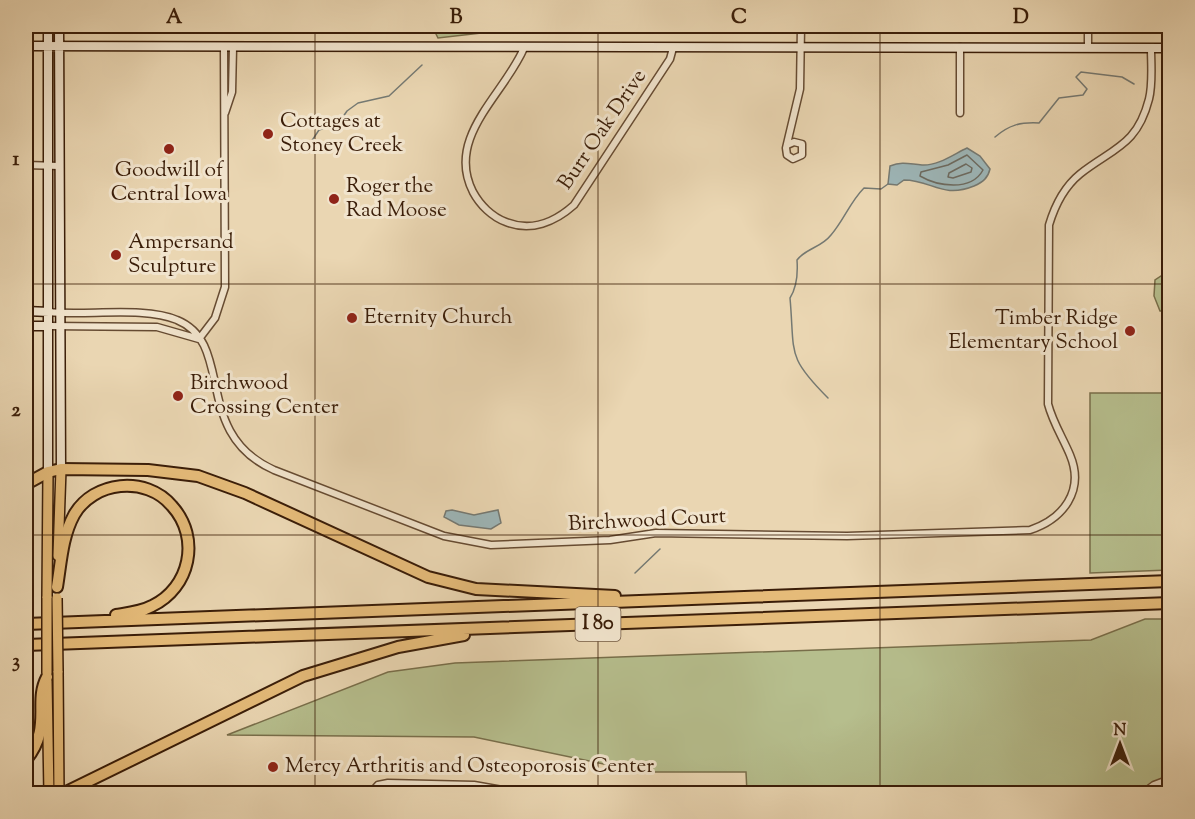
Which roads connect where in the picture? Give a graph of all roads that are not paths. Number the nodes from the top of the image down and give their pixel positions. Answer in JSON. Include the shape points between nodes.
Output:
{"nodes":[{"id":1,"x":48,"y":26,"type":"edge"},
{"id":2,"x":59,"y":26,"type":"edge"},
{"id":3,"x":801,"y":26,"type":"edge"},
{"id":4,"x":1088,"y":26,"type":"edge"},
{"id":5,"x":26,"y":46,"type":"edge"},
{"id":6,"x":48,"y":47,"type":"junction"},
{"id":7,"x":803,"y":47,"type":"junction"},
{"id":8,"x":960,"y":47,"type":"junction"},
{"id":9,"x":59,"y":48,"type":"junction"},
{"id":10,"x":228,"y":48,"type":"junction"},
{"id":11,"x":525,"y":48,"type":"junction"},
{"id":12,"x":673,"y":48,"type":"junction"},
{"id":13,"x":1088,"y":48,"type":"junction"},
{"id":14,"x":1151,"y":48,"type":"junction"},
{"id":15,"x":1170,"y":48,"type":"edge"},
{"id":16,"x":960,"y":113,"type":"dead end"},
{"id":17,"x":787,"y":145,"type":"dead end"},
{"id":18,"x":26,"y":165,"type":"edge"},
{"id":19,"x":49,"y":165,"type":"junction"},
{"id":20,"x":59,"y":166,"type":"junction"},
{"id":21,"x":26,"y":311,"type":"edge"},
{"id":22,"x":49,"y":312,"type":"junction"},
{"id":23,"x":62,"y":313,"type":"junction"},
{"id":24,"x":26,"y":326,"type":"edge"},
{"id":25,"x":49,"y":326,"type":"junction"},
{"id":26,"x":62,"y":326,"type":"junction"},
{"id":27,"x":199,"y":339,"type":"junction"},
{"id":28,"x":61,"y":469,"type":"junction"},
{"id":29,"x":48,"y":472,"type":"junction"},
{"id":30,"x":26,"y":484,"type":"edge"},
{"id":31,"x":1170,"y":581,"type":"edge"},
{"id":32,"x":57,"y":592,"type":"junction"},
{"id":33,"x":687,"y":599,"type":"junction"},
{"id":34,"x":1170,"y":603,"type":"edge"},
{"id":35,"x":26,"y":624,"type":"edge"},
{"id":36,"x":45,"y":624,"type":"junction"},
{"id":37,"x":506,"y":628,"type":"junction"},
{"id":38,"x":26,"y":648,"type":"edge"},
{"id":39,"x":47,"y":675,"type":"junction"},
{"id":40,"x":26,"y":760,"type":"edge"},
{"id":41,"x":1170,"y":779,"type":"edge"},
{"id":42,"x":49,"y":794,"type":"edge"},
{"id":43,"x":61,"y":794,"type":"edge"},
{"id":44,"x":370,"y":794,"type":"edge"},
{"id":45,"x":526,"y":794,"type":"edge"},
{"id":46,"x":1142,"y":794,"type":"edge"}],
"edges":[{"from":1,"to":6,"type":"street"},
{"from":2,"to":9,"type":"street"},
{"from":3,"to":7,"type":"street"},
{"from":4,"to":13,"type":"street"},
{"from":5,"to":6,"type":"street"},
{"from":6,"to":9,"type":"street"},
{"from":6,"to":19,"type":"street"},
{"from":7,"to":8,"type":"street"},
{"from":7,"to":12,"type":"street"},
{"from":7,"to":17,"type":"street","via":[[800,89]]},
{"from":8,"to":13,"type":"street"},
{"from":8,"to":16,"type":"street"},
{"from":9,"to":10,"type":"street"},
{"from":9,"to":20,"type":"street"},
{"from":10,"to":11,"type":"street"},
{"from":10,"to":27,"type":"street","via":[[232,92],[225,113],[225,287],[215,318]]},
{"from":11,"to":12,"type":"street"},
{"from":11,"to":12,"type":"street","name":"Burr Oak Drive","via":[[478,121],[464,155],[466,174],[479,201],[502,221],[522,226],[554,220],[578,200],[670,59]]},
{"from":13,"to":14,"type":"street"},
{"from":14,"to":15,"type":"street"},
{"from":14,"to":27,"type":"street","name":"Birchwood Court","via":[[1150,98],[1143,119],[1129,141],[1068,186],[1049,225],[1047,394],[1051,416],[1076,471],[1068,506],[1047,525],[1030,530],[847,536],[656,533],[610,540],[491,545],[444,536],[258,461],[227,428],[218,406],[212,364]]},
{"from":18,"to":19,"type":"street"},
{"from":19,"to":20,"type":"street"},
{"from":19,"to":22,"type":"street"},
{"from":20,"to":23,"type":"street"},
{"from":21,"to":22,"type":"street"},
{"from":22,"to":23,"type":"street","name":"Birchwood Court"},
{"from":22,"to":25,"type":"street"},
{"from":23,"to":26,"type":"street"},
{"from":23,"to":27,"type":"street","name":"Birchwood Court","via":[[162,315],[188,326]]},
{"from":24,"to":25,"type":"street"},
{"from":25,"to":26,"type":"street"},
{"from":25,"to":29,"type":"street"},
{"from":26,"to":27,"type":"street","via":[[158,327]]},
{"from":26,"to":28,"type":"street"},
{"from":28,"to":29,"type":"highway"},
{"from":28,"to":32,"type":"main road"},
{"from":28,"to":33,"type":"highway","via":[[148,470],[198,476],[245,493],[428,577],[476,589]]},
{"from":29,"to":30,"type":"highway"},
{"from":29,"to":39,"type":"main road","bridge":true},
{"from":31,"to":33,"type":"highway","number":"I 80"},
{"from":32,"to":36,"type":"highway","via":[[66,532],[75,513],[89,498],[117,486],[137,487],[164,498],[178,513],[188,538],[189,557],[172,591],[141,611]]},
{"from":32,"to":43,"type":"main road","bridge":true},
{"from":33,"to":36,"type":"highway","number":"I 80"},
{"from":34,"to":37,"type":"highway","number":"I 80"},
{"from":35,"to":36,"type":"highway"},
{"from":37,"to":38,"type":"highway","number":"I 80"},
{"from":37,"to":43,"type":"highway","via":[[398,646],[303,676]]},
{"from":39,"to":40,"type":"highway","via":[[42,727]]},
{"from":39,"to":42,"type":"main road"},
{"from":41,"to":46,"type":"street"},
{"from":44,"to":45,"type":"street","via":[[378,785],[388,783],[474,785]]}]}
